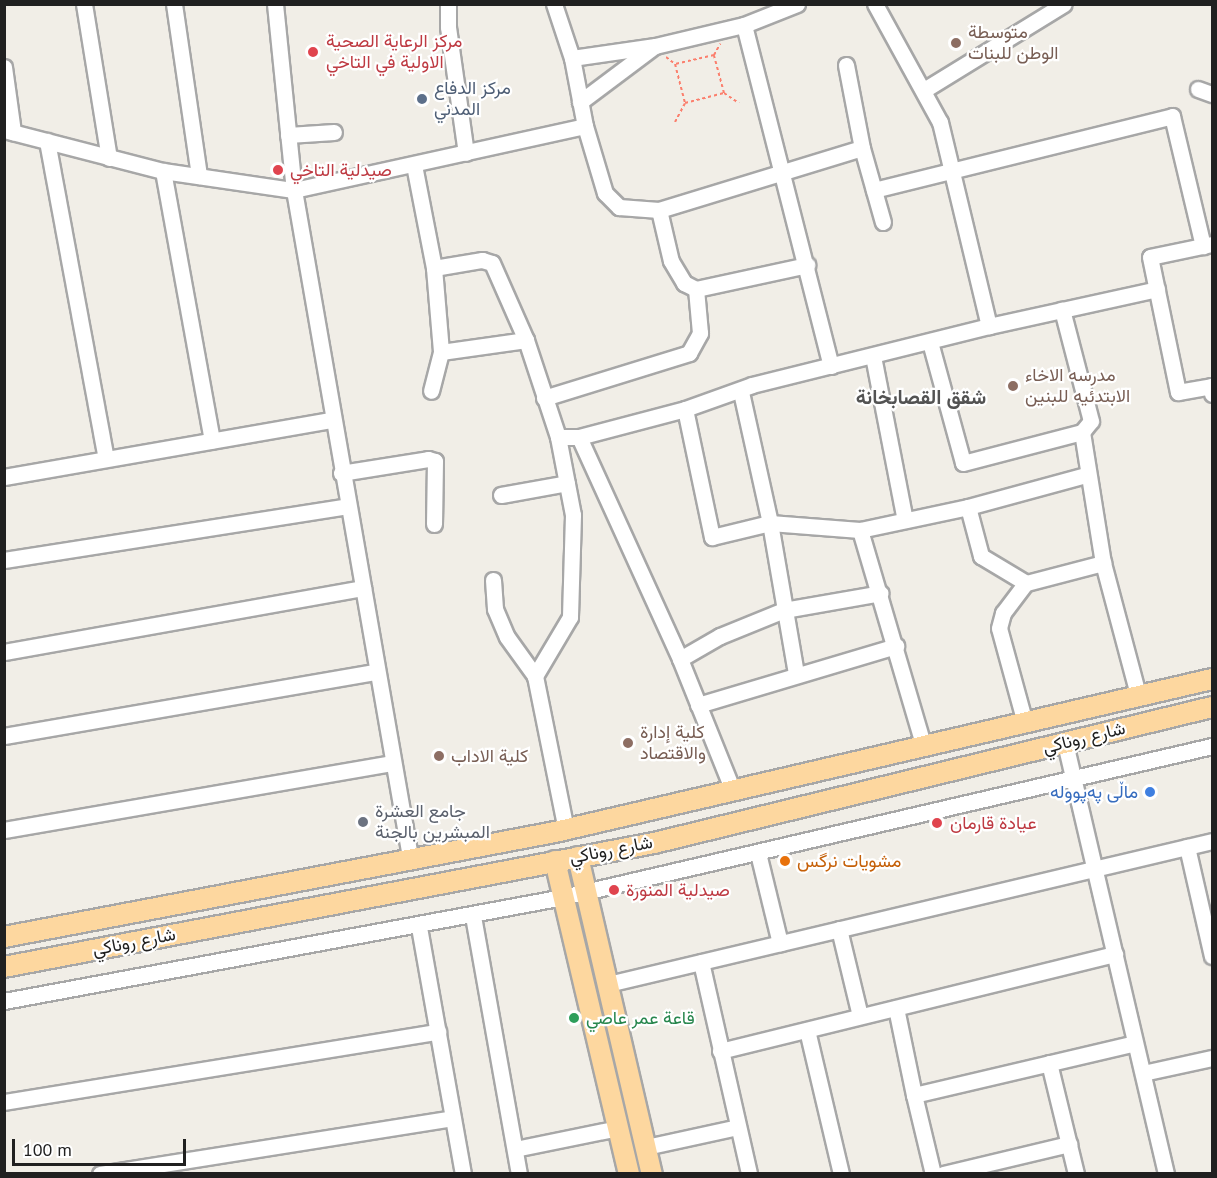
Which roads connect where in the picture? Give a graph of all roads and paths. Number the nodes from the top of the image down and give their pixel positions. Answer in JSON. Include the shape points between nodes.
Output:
{"nodes":[{"id":1,"x":84,"y":4,"type":"edge"},
{"id":2,"x":174,"y":4,"type":"edge"},
{"id":3,"x":274,"y":4,"type":"edge"},
{"id":4,"x":448,"y":4,"type":"edge"},
{"id":5,"x":554,"y":4,"type":"edge"},
{"id":6,"x":797,"y":4,"type":"edge"},
{"id":7,"x":875,"y":4,"type":"edge"},
{"id":8,"x":1064,"y":4,"type":"edge"},
{"id":9,"x":744,"y":25,"type":"junction"},
{"id":10,"x":724,"y":37,"type":"dead end"},
{"id":11,"x":655,"y":46,"type":"junction"},
{"id":12,"x":714,"y":55,"type":"junction"},
{"id":13,"x":572,"y":58,"type":"junction"},
{"id":14,"x":846,"y":65,"type":"dead end"},
{"id":15,"x":4,"y":67,"type":"edge"},
{"id":16,"x":924,"y":90,"type":"junction"},
{"id":17,"x":724,"y":93,"type":"junction"},
{"id":18,"x":580,"y":102,"type":"junction"},
{"id":19,"x":685,"y":103,"type":"junction"},
{"id":20,"x":739,"y":103,"type":"dead end"},
{"id":21,"x":675,"y":122,"type":"dead end"},
{"id":22,"x":585,"y":126,"type":"junction"},
{"id":23,"x":9,"y":131,"type":"edge"},
{"id":24,"x":334,"y":132,"type":"dead end"},
{"id":25,"x":288,"y":135,"type":"junction"},
{"id":26,"x":47,"y":141,"type":"junction"},
{"id":27,"x":862,"y":148,"type":"junction"},
{"id":28,"x":466,"y":153,"type":"junction"},
{"id":29,"x":109,"y":158,"type":"junction"},
{"id":30,"x":414,"y":165,"type":"junction"},
{"id":31,"x":953,"y":169,"type":"junction"},
{"id":32,"x":782,"y":170,"type":"junction"},
{"id":33,"x":163,"y":171,"type":"junction"},
{"id":34,"x":199,"y":176,"type":"junction"},
{"id":35,"x":294,"y":190,"type":"junction"},
{"id":36,"x":874,"y":190,"type":"junction"},
{"id":37,"x":659,"y":210,"type":"junction"},
{"id":38,"x":883,"y":222,"type":"dead end"},
{"id":39,"x":1208,"y":245,"type":"edge"},
{"id":40,"x":807,"y":265,"type":"junction"},
{"id":41,"x":434,"y":268,"type":"junction"},
{"id":42,"x":696,"y":289,"type":"junction"},
{"id":43,"x":1157,"y":289,"type":"junction"},
{"id":44,"x":1062,"y":310,"type":"junction"},
{"id":45,"x":989,"y":326,"type":"junction"},
{"id":46,"x":526,"y":340,"type":"junction"},
{"id":47,"x":930,"y":342,"type":"junction"},
{"id":48,"x":441,"y":352,"type":"junction"},
{"id":49,"x":873,"y":356,"type":"junction"},
{"id":50,"x":831,"y":366,"type":"junction"},
{"id":51,"x":431,"y":391,"type":"dead end"},
{"id":52,"x":741,"y":392,"type":"junction"},
{"id":53,"x":1212,"y":394,"type":"edge"},
{"id":54,"x":544,"y":398,"type":"junction"},
{"id":55,"x":685,"y":409,"type":"junction"},
{"id":56,"x":332,"y":420,"type":"junction"},
{"id":57,"x":1082,"y":432,"type":"junction"},
{"id":58,"x":579,"y":436,"type":"junction"},
{"id":59,"x":558,"y":437,"type":"junction"},
{"id":60,"x":212,"y":441,"type":"junction"},
{"id":61,"x":106,"y":459,"type":"junction"},
{"id":62,"x":341,"y":473,"type":"junction"},
{"id":63,"x":1086,"y":475,"type":"junction"},
{"id":64,"x":4,"y":477,"type":"edge"},
{"id":65,"x":567,"y":483,"type":"junction"},
{"id":66,"x":501,"y":495,"type":"dead end"},
{"id":67,"x":348,"y":506,"type":"junction"},
{"id":68,"x":968,"y":507,"type":"junction"},
{"id":69,"x":905,"y":520,"type":"junction"},
{"id":70,"x":770,"y":523,"type":"junction"},
{"id":71,"x":434,"y":524,"type":"dead end"},
{"id":72,"x":860,"y":530,"type":"junction"},
{"id":73,"x":4,"y":560,"type":"edge"},
{"id":74,"x":1102,"y":563,"type":"junction"},
{"id":75,"x":493,"y":580,"type":"dead end"},
{"id":76,"x":1026,"y":583,"type":"junction"},
{"id":77,"x":363,"y":588,"type":"junction"},
{"id":78,"x":881,"y":593,"type":"junction"},
{"id":79,"x":784,"y":610,"type":"junction"},
{"id":80,"x":896,"y":646,"type":"junction"},
{"id":81,"x":4,"y":652,"type":"edge"},
{"id":82,"x":680,"y":659,"type":"junction"},
{"id":83,"x":375,"y":672,"type":"junction"},
{"id":84,"x":796,"y":674,"type":"junction"},
{"id":85,"x":535,"y":676,"type":"junction"},
{"id":86,"x":1212,"y":680,"type":"edge"},
{"id":87,"x":1138,"y":695,"type":"junction"},
{"id":88,"x":698,"y":705,"type":"junction"},
{"id":89,"x":1212,"y":707,"type":"edge"},
{"id":90,"x":1025,"y":723,"type":"junction"},
{"id":91,"x":4,"y":736,"type":"edge"},
{"id":92,"x":1065,"y":742,"type":"junction"},
{"id":93,"x":1212,"y":746,"type":"edge"},
{"id":94,"x":924,"y":747,"type":"junction"},
{"id":95,"x":391,"y":763,"type":"junction"},
{"id":96,"x":1074,"y":780,"type":"junction"},
{"id":97,"x":733,"y":791,"type":"junction"},
{"id":98,"x":4,"y":830,"type":"edge"},
{"id":99,"x":566,"y":830,"type":"junction"},
{"id":100,"x":1212,"y":841,"type":"edge"},
{"id":101,"x":1187,"y":847,"type":"junction"},
{"id":102,"x":758,"y":853,"type":"junction"},
{"id":103,"x":410,"y":857,"type":"junction"},
{"id":104,"x":578,"y":857,"type":"junction"},
{"id":105,"x":555,"y":861,"type":"junction"},
{"id":106,"x":1095,"y":868,"type":"junction"},
{"id":107,"x":296,"y":880,"type":"junction"},
{"id":108,"x":587,"y":892,"type":"junction"},
{"id":109,"x":563,"y":897,"type":"junction"},
{"id":110,"x":303,"y":910,"type":"junction"},
{"id":111,"x":472,"y":916,"type":"junction"},
{"id":112,"x":419,"y":927,"type":"junction"},
{"id":113,"x":839,"y":929,"type":"junction"},
{"id":114,"x":4,"y":937,"type":"edge"},
{"id":115,"x":780,"y":943,"type":"junction"},
{"id":116,"x":1114,"y":954,"type":"junction"},
{"id":117,"x":1212,"y":956,"type":"edge"},
{"id":118,"x":700,"y":962,"type":"junction"},
{"id":119,"x":4,"y":967,"type":"edge"},
{"id":120,"x":609,"y":984,"type":"junction"},
{"id":121,"x":4,"y":1001,"type":"edge"},
{"id":122,"x":896,"y":1008,"type":"junction"},
{"id":123,"x":860,"y":1017,"type":"junction"},
{"id":124,"x":807,"y":1030,"type":"junction"},
{"id":125,"x":438,"y":1032,"type":"junction"},
{"id":126,"x":1135,"y":1043,"type":"junction"},
{"id":127,"x":720,"y":1051,"type":"junction"},
{"id":128,"x":1212,"y":1058,"type":"edge"},
{"id":129,"x":1049,"y":1064,"type":"junction"},
{"id":130,"x":1143,"y":1073,"type":"junction"},
{"id":131,"x":914,"y":1095,"type":"junction"},
{"id":132,"x":4,"y":1102,"type":"edge"},
{"id":133,"x":453,"y":1118,"type":"junction"},
{"id":134,"x":738,"y":1127,"type":"junction"},
{"id":135,"x":618,"y":1128,"type":"junction"},
{"id":136,"x":1069,"y":1144,"type":"junction"},
{"id":137,"x":646,"y":1147,"type":"junction"},
{"id":138,"x":515,"y":1149,"type":"junction"},
{"id":139,"x":100,"y":1173,"type":"edge"},
{"id":140,"x":463,"y":1173,"type":"edge"},
{"id":141,"x":519,"y":1173,"type":"edge"},
{"id":142,"x":629,"y":1173,"type":"edge"},
{"id":143,"x":652,"y":1173,"type":"edge"},
{"id":144,"x":749,"y":1173,"type":"edge"},
{"id":145,"x":841,"y":1173,"type":"edge"},
{"id":146,"x":933,"y":1173,"type":"edge"},
{"id":147,"x":943,"y":1173,"type":"edge"},
{"id":148,"x":1076,"y":1173,"type":"edge"},
{"id":149,"x":1166,"y":1173,"type":"edge"}],
"edges":[{"from":1,"to":29,"type":"street"},
{"from":2,"to":34,"type":"street"},
{"from":3,"to":25,"type":"street"},
{"from":4,"to":28,"type":"street"},
{"from":5,"to":13,"type":"street"},
{"from":6,"to":9,"type":"street"},
{"from":7,"to":16,"type":"street"},
{"from":8,"to":16,"type":"street"},
{"from":9,"to":11,"type":"street"},
{"from":9,"to":32,"type":"street"},
{"from":10,"to":12,"type":"path"},
{"from":11,"to":13,"type":"street"},
{"from":11,"to":18,"type":"street"},
{"from":12,"to":17,"type":"path"},
{"from":12,"to":19,"type":"path","via":[[675,64]]},
{"from":13,"to":18,"type":"street"},
{"from":14,"to":27,"type":"street"},
{"from":15,"to":23,"type":"street"},
{"from":16,"to":31,"type":"street","via":[[940,122]]},
{"from":17,"to":19,"type":"path"},
{"from":17,"to":20,"type":"path"},
{"from":18,"to":22,"type":"street"},
{"from":19,"to":21,"type":"path"},
{"from":22,"to":28,"type":"street"},
{"from":22,"to":37,"type":"street","via":[[605,193],[619,207]]},
{"from":23,"to":26,"type":"street"},
{"from":24,"to":25,"type":"street"},
{"from":25,"to":35,"type":"street"},
{"from":26,"to":29,"type":"street"},
{"from":26,"to":61,"type":"street"},
{"from":27,"to":32,"type":"street"},
{"from":27,"to":36,"type":"street"},
{"from":28,"to":30,"type":"street"},
{"from":29,"to":33,"type":"street"},
{"from":30,"to":35,"type":"street"},
{"from":30,"to":41,"type":"street"},
{"from":31,"to":36,"type":"street"},
{"from":31,"to":39,"type":"street","via":[[1172,116]]},
{"from":31,"to":45,"type":"street"},
{"from":32,"to":37,"type":"street"},
{"from":32,"to":40,"type":"street"},
{"from":33,"to":34,"type":"street"},
{"from":33,"to":60,"type":"street"},
{"from":34,"to":35,"type":"street"},
{"from":35,"to":56,"type":"street"},
{"from":36,"to":38,"type":"street"},
{"from":37,"to":42,"type":"street","via":[[670,261],[684,283]]},
{"from":39,"to":43,"type":"street","via":[[1150,257]]},
{"from":40,"to":42,"type":"street"},
{"from":40,"to":50,"type":"street"},
{"from":41,"to":46,"type":"street","via":[[482,260],[492,263]]},
{"from":41,"to":48,"type":"street"},
{"from":42,"to":54,"type":"street","via":[[700,333],[689,353]]},
{"from":43,"to":44,"type":"street"},
{"from":43,"to":53,"type":"street","via":[[1178,392],[1211,386]]},
{"from":44,"to":45,"type":"street"},
{"from":44,"to":57,"type":"street","via":[[1091,422]]},
{"from":45,"to":47,"type":"street"},
{"from":46,"to":48,"type":"street"},
{"from":46,"to":54,"type":"street"},
{"from":47,"to":49,"type":"street"},
{"from":47,"to":57,"type":"street","via":[[963,464]]},
{"from":48,"to":51,"type":"street"},
{"from":49,"to":50,"type":"street"},
{"from":49,"to":69,"type":"street"},
{"from":50,"to":52,"type":"street","via":[[752,385]]},
{"from":52,"to":55,"type":"street"},
{"from":52,"to":70,"type":"street"},
{"from":54,"to":59,"type":"street"},
{"from":55,"to":58,"type":"street"},
{"from":55,"to":70,"type":"street","via":[[712,537]]},
{"from":56,"to":60,"type":"street"},
{"from":56,"to":62,"type":"street"},
{"from":57,"to":63,"type":"street"},
{"from":58,"to":59,"type":"street"},
{"from":58,"to":82,"type":"street"},
{"from":59,"to":65,"type":"street"},
{"from":60,"to":61,"type":"street"},
{"from":61,"to":64,"type":"street"},
{"from":62,"to":67,"type":"street"},
{"from":62,"to":71,"type":"street","via":[[435,461]]},
{"from":63,"to":68,"type":"street"},
{"from":63,"to":74,"type":"street"},
{"from":65,"to":66,"type":"street"},
{"from":65,"to":85,"type":"street","via":[[573,515],[570,617]]},
{"from":67,"to":73,"type":"street"},
{"from":67,"to":77,"type":"street"},
{"from":68,"to":69,"type":"street"},
{"from":68,"to":76,"type":"street","via":[[981,556]]},
{"from":69,"to":72,"type":"street"},
{"from":70,"to":72,"type":"street"},
{"from":70,"to":79,"type":"street"},
{"from":72,"to":78,"type":"street"},
{"from":74,"to":76,"type":"street"},
{"from":74,"to":87,"type":"street"},
{"from":75,"to":85,"type":"street","via":[[495,609],[507,637]]},
{"from":76,"to":90,"type":"street","via":[[1003,613],[999,628]]},
{"from":77,"to":81,"type":"street"},
{"from":77,"to":83,"type":"street"},
{"from":78,"to":79,"type":"street"},
{"from":78,"to":80,"type":"street"},
{"from":79,"to":82,"type":"street","via":[[720,636]]},
{"from":79,"to":84,"type":"street"},
{"from":80,"to":84,"type":"street"},
{"from":80,"to":94,"type":"street"},
{"from":82,"to":88,"type":"street"},
{"from":83,"to":91,"type":"street"},
{"from":83,"to":95,"type":"street"},
{"from":84,"to":88,"type":"street"},
{"from":85,"to":99,"type":"street"},
{"from":86,"to":87,"type":"main road","name":"شارع روناكي"},
{"from":87,"to":90,"type":"main road","name":"شارع روناكي"},
{"from":88,"to":97,"type":"street"},
{"from":89,"to":92,"type":"main road","name":"شارع روناكي"},
{"from":90,"to":94,"type":"main road","name":"شارع روناكي"},
{"from":92,"to":96,"type":"street"},
{"from":92,"to":104,"type":"main road","name":"شارع روناكي","via":[[654,843]]},
{"from":93,"to":96,"type":"street"},
{"from":94,"to":97,"type":"main road","name":"شارع روناكي"},
{"from":95,"to":98,"type":"street"},
{"from":95,"to":103,"type":"street"},
{"from":96,"to":102,"type":"street"},
{"from":96,"to":106,"type":"street"},
{"from":97,"to":99,"type":"main road","name":"شارع روناكي"},
{"from":99,"to":103,"type":"main road","name":"شارع روناكي"},
{"from":100,"to":101,"type":"street"},
{"from":101,"to":106,"type":"street"},
{"from":101,"to":117,"type":"street"},
{"from":102,"to":108,"type":"street"},
{"from":102,"to":115,"type":"street"},
{"from":103,"to":107,"type":"main road","name":"شارع روناكي"},
{"from":104,"to":105,"type":"main road","name":"شارع روناكي"},
{"from":104,"to":108,"type":"main road"},
{"from":105,"to":109,"type":"main road"},
{"from":105,"to":110,"type":"main road","name":"شارع روناكي"},
{"from":106,"to":113,"type":"street"},
{"from":106,"to":116,"type":"street"},
{"from":107,"to":110,"type":"main road"},
{"from":107,"to":114,"type":"main road","name":"شارع روناكي"},
{"from":108,"to":109,"type":"street"},
{"from":108,"to":120,"type":"main road"},
{"from":109,"to":111,"type":"street"},
{"from":109,"to":135,"type":"main road"},
{"from":110,"to":119,"type":"main road","name":"شارع روناكي"},
{"from":111,"to":112,"type":"street"},
{"from":111,"to":138,"type":"street"},
{"from":112,"to":121,"type":"street"},
{"from":112,"to":125,"type":"street"},
{"from":113,"to":115,"type":"street"},
{"from":113,"to":123,"type":"street"},
{"from":115,"to":118,"type":"street"},
{"from":116,"to":122,"type":"street"},
{"from":116,"to":126,"type":"street"},
{"from":118,"to":120,"type":"street"},
{"from":118,"to":127,"type":"street"},
{"from":120,"to":137,"type":"main road"},
{"from":122,"to":123,"type":"street"},
{"from":122,"to":131,"type":"street"},
{"from":123,"to":124,"type":"street"},
{"from":124,"to":127,"type":"street"},
{"from":124,"to":145,"type":"street"},
{"from":125,"to":132,"type":"street"},
{"from":125,"to":133,"type":"street"},
{"from":126,"to":129,"type":"street"},
{"from":126,"to":130,"type":"street"},
{"from":127,"to":134,"type":"street"},
{"from":128,"to":130,"type":"street"},
{"from":129,"to":131,"type":"street"},
{"from":129,"to":136,"type":"street"},
{"from":130,"to":149,"type":"street"},
{"from":131,"to":146,"type":"street"},
{"from":133,"to":139,"type":"street"},
{"from":133,"to":140,"type":"street"},
{"from":134,"to":137,"type":"street"},
{"from":134,"to":144,"type":"street"},
{"from":135,"to":138,"type":"street"},
{"from":135,"to":142,"type":"main road"},
{"from":136,"to":147,"type":"street"},
{"from":136,"to":148,"type":"street"},
{"from":137,"to":143,"type":"main road"},
{"from":138,"to":141,"type":"street"}]}
